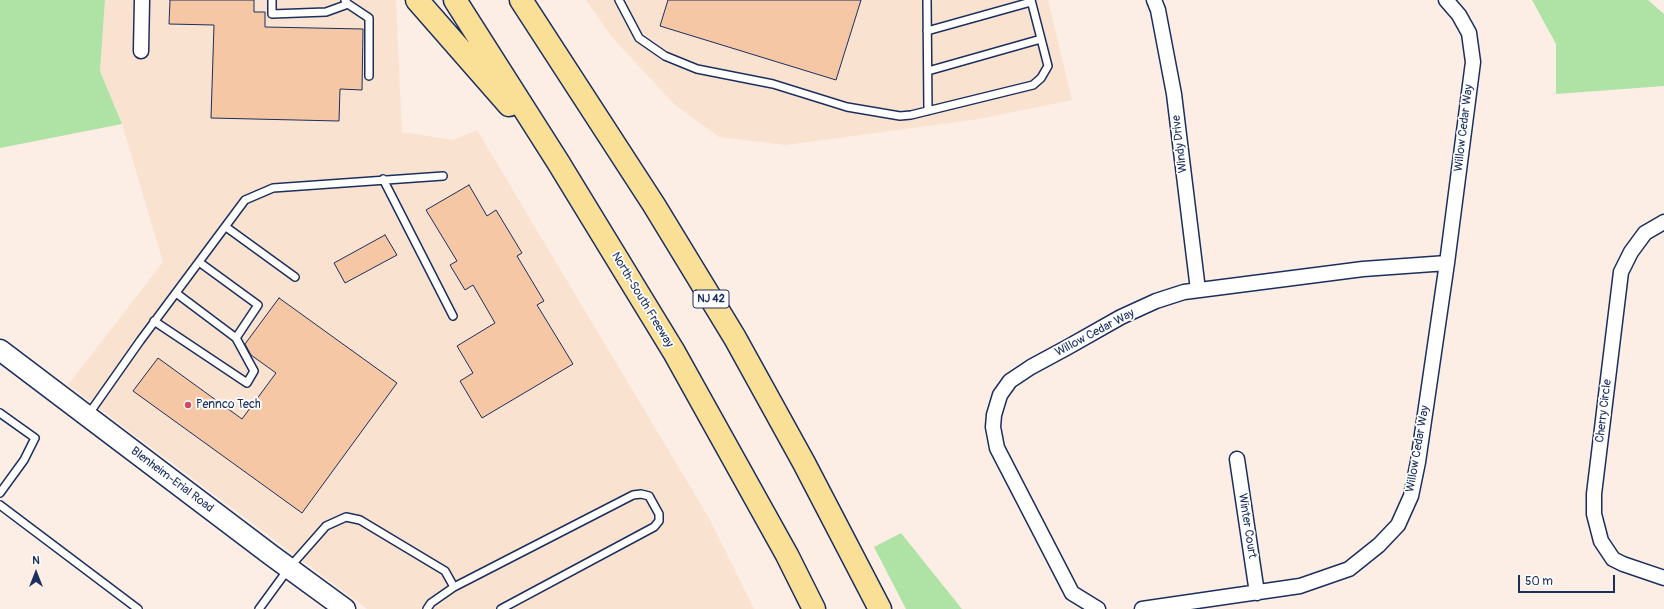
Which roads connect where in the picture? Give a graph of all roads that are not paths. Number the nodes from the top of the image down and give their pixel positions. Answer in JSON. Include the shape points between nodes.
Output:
{"nodes":[{"id":1,"x":142,"y":0,"type":"edge"},
{"id":2,"x":272,"y":0,"type":"edge"},
{"id":3,"x":417,"y":0,"type":"edge"},
{"id":4,"x":455,"y":0,"type":"edge"},
{"id":5,"x":521,"y":0,"type":"edge"},
{"id":6,"x":619,"y":0,"type":"edge"},
{"id":7,"x":927,"y":0,"type":"edge"},
{"id":8,"x":1154,"y":0,"type":"edge"},
{"id":9,"x":1446,"y":0,"type":"edge"},
{"id":10,"x":1031,"y":1,"type":"edge"},
{"id":11,"x":346,"y":2,"type":"edge"},
{"id":12,"x":927,"y":31,"type":"junction"},
{"id":13,"x":1041,"y":39,"type":"junction"},
{"id":14,"x":141,"y":51,"type":"dead end"},
{"id":15,"x":928,"y":71,"type":"junction"},
{"id":16,"x":369,"y":76,"type":"dead end"},
{"id":17,"x":928,"y":111,"type":"junction"},
{"id":18,"x":558,"y":162,"type":"junction"},
{"id":19,"x":443,"y":176,"type":"dead end"},
{"id":20,"x":384,"y":179,"type":"junction"},
{"id":21,"x":1664,"y":222,"type":"edge"},
{"id":22,"x":226,"y":227,"type":"junction"},
{"id":23,"x":199,"y":262,"type":"junction"},
{"id":24,"x":1446,"y":263,"type":"junction"},
{"id":25,"x":295,"y":277,"type":"dead end"},
{"id":26,"x":1198,"y":290,"type":"junction"},
{"id":27,"x":176,"y":293,"type":"junction"},
{"id":28,"x":453,"y":316,"type":"dead end"},
{"id":29,"x":154,"y":322,"type":"junction"},
{"id":30,"x":236,"y":338,"type":"junction"},
{"id":31,"x":0,"y":350,"type":"edge"},
{"id":32,"x":0,"y":413,"type":"edge"},
{"id":33,"x":87,"y":416,"type":"junction"},
{"id":34,"x":1237,"y":459,"type":"dead end"},
{"id":35,"x":0,"y":493,"type":"edge"},
{"id":36,"x":0,"y":505,"type":"edge"},
{"id":37,"x":288,"y":568,"type":"junction"},
{"id":38,"x":1664,"y":578,"type":"edge"},
{"id":39,"x":454,"y":587,"type":"junction"},
{"id":40,"x":1257,"y":593,"type":"junction"},
{"id":41,"x":138,"y":609,"type":"edge"},
{"id":42,"x":259,"y":609,"type":"edge"},
{"id":43,"x":345,"y":609,"type":"edge"},
{"id":44,"x":428,"y":609,"type":"edge"},
{"id":45,"x":501,"y":609,"type":"edge"},
{"id":46,"x":814,"y":609,"type":"edge"},
{"id":47,"x":880,"y":609,"type":"edge"},
{"id":48,"x":1098,"y":609,"type":"edge"},
{"id":49,"x":1142,"y":609,"type":"edge"}],
"edges":[{"from":1,"to":14,"type":"street"},
{"from":2,"to":11,"type":"lane","via":[[272,14],[326,12]]},
{"from":3,"to":18,"type":"highway"},
{"from":4,"to":18,"type":"highway","name":"North-South Freeway"},
{"from":5,"to":47,"type":"highway","number":"NJ 42","via":[[654,204],[735,338]]},
{"from":6,"to":17,"type":"lane","via":[[639,38],[665,56],[697,69],[773,84],[847,107],[900,116]]},
{"from":7,"to":12,"type":"lane"},
{"from":8,"to":26,"type":"street","name":"Windy Drive","via":[[1174,94]]},
{"from":9,"to":24,"type":"street","name":"Willow Cedar Way","via":[[1459,15],[1469,33],[1472,62]]},
{"from":10,"to":12,"type":"lane"},
{"from":10,"to":13,"type":"lane"},
{"from":11,"to":16,"type":"lane","via":[[369,18]]},
{"from":12,"to":15,"type":"lane"},
{"from":13,"to":15,"type":"lane"},
{"from":13,"to":17,"type":"lane","via":[[1048,66],[1033,85]]},
{"from":15,"to":17,"type":"lane"},
{"from":18,"to":46,"type":"highway","name":"North-South Freeway","via":[[674,352]]},
{"from":19,"to":20,"type":"lane"},
{"from":20,"to":22,"type":"lane","via":[[273,188],[245,200]]},
{"from":20,"to":28,"type":"lane"},
{"from":21,"to":38,"type":"street","name":"Cherry Circle","via":[[1645,233],[1621,272],[1594,494],[1594,514],[1601,541],[1613,559]]},
{"from":22,"to":23,"type":"lane"},
{"from":22,"to":25,"type":"lane"},
{"from":23,"to":27,"type":"lane"},
{"from":23,"to":30,"type":"lane","via":[[258,305]]},
{"from":24,"to":26,"type":"street","name":"Willow Cedar Way","via":[[1364,269]]},
{"from":24,"to":40,"type":"street","name":"Willow Cedar Way","via":[[1418,462],[1411,496],[1398,525],[1379,545],[1349,569],[1300,586]]},
{"from":26,"to":48,"type":"street","name":"Willow Cedar Way","via":[[1163,299],[1121,317],[1010,381],[998,400],[993,427],[997,448],[1072,593]]},
{"from":27,"to":29,"type":"lane"},
{"from":27,"to":30,"type":"lane"},
{"from":29,"to":30,"type":"lane","via":[[247,383],[254,371]]},
{"from":29,"to":33,"type":"lane"},
{"from":31,"to":33,"type":"main road","name":"Blenheim-Erial Road"},
{"from":32,"to":35,"type":"lane","via":[[35,438],[24,460]]},
{"from":33,"to":37,"type":"main road","name":"Blenheim-Erial Road"},
{"from":34,"to":40,"type":"street","name":"Winter Court"},
{"from":36,"to":41,"type":"lane"},
{"from":37,"to":39,"type":"lane","via":[[326,526],[346,517],[360,520],[445,571]]},
{"from":37,"to":42,"type":"lane"},
{"from":37,"to":43,"type":"main road","name":"Blenheim-Erial Road"},
{"from":39,"to":44,"type":"lane","via":[[431,603]]},
{"from":39,"to":45,"type":"lane","via":[[633,495],[649,496],[659,514],[659,521],[654,527]]},
{"from":40,"to":49,"type":"street","name":"Willow Cedar Way"}]}
